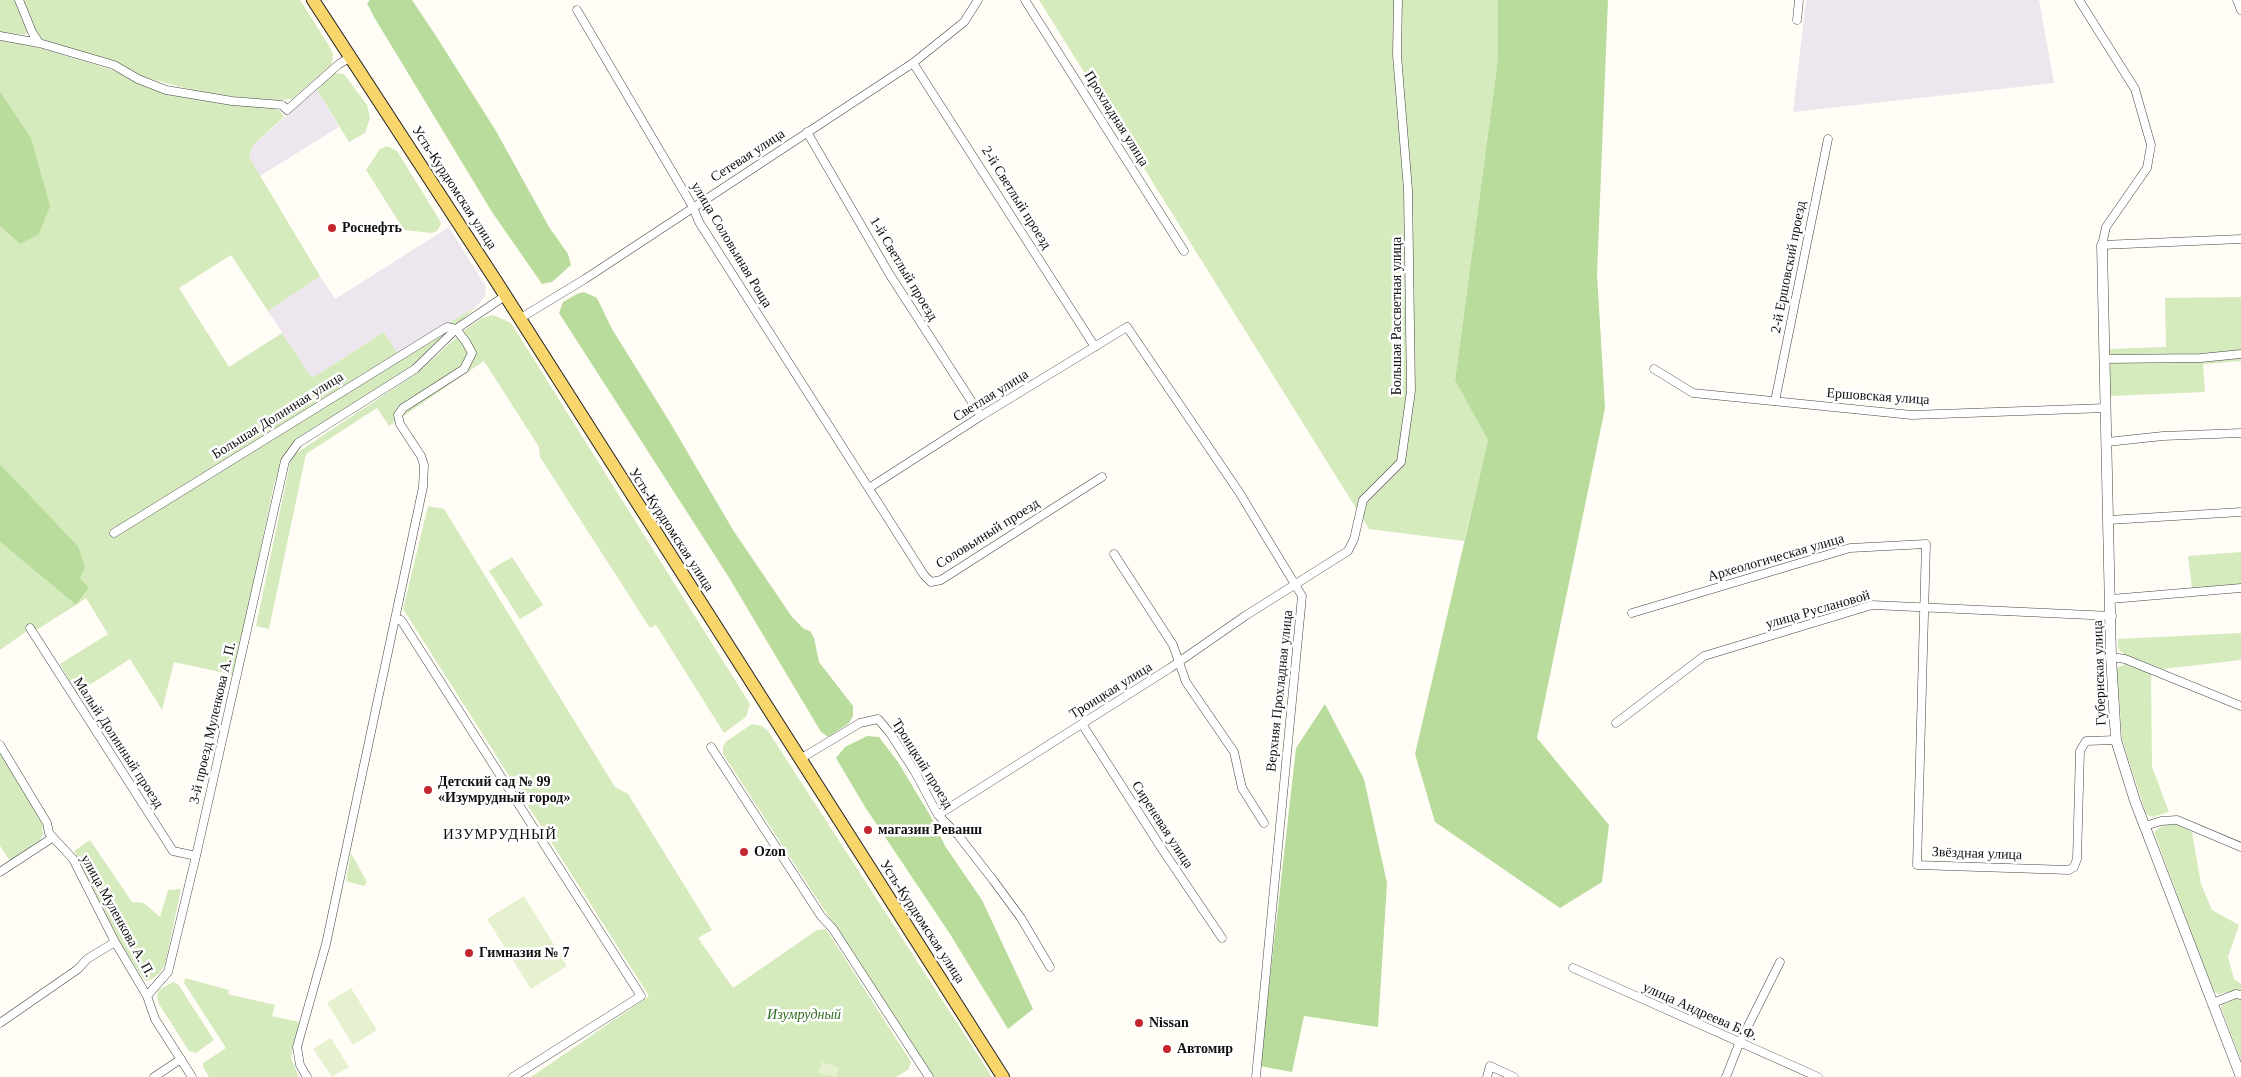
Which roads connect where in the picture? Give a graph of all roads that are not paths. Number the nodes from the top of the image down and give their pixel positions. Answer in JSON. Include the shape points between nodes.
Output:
{"nodes":[{"id":1,"x":19,"y":0,"type":"edge"},
{"id":2,"x":313,"y":0,"type":"edge"},
{"id":3,"x":978,"y":0,"type":"edge"},
{"id":4,"x":1026,"y":0,"type":"edge"},
{"id":5,"x":1398,"y":0,"type":"edge"},
{"id":6,"x":1799,"y":0,"type":"edge"},
{"id":7,"x":2079,"y":0,"type":"edge"},
{"id":8,"x":2237,"y":0,"type":"edge"},
{"id":9,"x":578,"y":10,"type":"dead end"},
{"id":10,"x":2241,"y":10,"type":"edge"},
{"id":11,"x":1797,"y":20,"type":"dead end"},
{"id":12,"x":0,"y":36,"type":"edge"},
{"id":13,"x":39,"y":43,"type":"junction"},
{"id":14,"x":351,"y":57,"type":"junction"},
{"id":15,"x":913,"y":63,"type":"junction"},
{"id":16,"x":807,"y":132,"type":"junction"},
{"id":17,"x":1828,"y":139,"type":"dead end"},
{"id":18,"x":693,"y":207,"type":"junction"},
{"id":19,"x":2241,"y":239,"type":"edge"},
{"id":20,"x":2102,"y":245,"type":"junction"},
{"id":21,"x":1184,"y":252,"type":"dead end"},
{"id":22,"x":505,"y":296,"type":"junction"},
{"id":23,"x":519,"y":319,"type":"junction"},
{"id":24,"x":1127,"y":327,"type":"joint"},
{"id":25,"x":456,"y":330,"type":"junction"},
{"id":26,"x":1095,"y":347,"type":"junction"},
{"id":27,"x":2241,"y":354,"type":"edge"},
{"id":28,"x":2105,"y":359,"type":"junction"},
{"id":29,"x":1654,"y":370,"type":"dead end"},
{"id":30,"x":1775,"y":401,"type":"junction"},
{"id":31,"x":2106,"y":408,"type":"junction"},
{"id":32,"x":981,"y":416,"type":"junction"},
{"id":33,"x":2241,"y":433,"type":"edge"},
{"id":34,"x":2107,"y":442,"type":"junction"},
{"id":35,"x":292,"y":450,"type":"joint"},
{"id":36,"x":1102,"y":477,"type":"dead end"},
{"id":37,"x":869,"y":488,"type":"junction"},
{"id":38,"x":2241,"y":512,"type":"edge"},
{"id":39,"x":2109,"y":520,"type":"junction"},
{"id":40,"x":114,"y":533,"type":"dead end"},
{"id":41,"x":1114,"y":554,"type":"dead end"},
{"id":42,"x":1295,"y":584,"type":"junction"},
{"id":43,"x":2241,"y":588,"type":"edge"},
{"id":44,"x":2111,"y":599,"type":"junction"},
{"id":45,"x":1924,"y":607,"type":"junction"},
{"id":46,"x":1632,"y":613,"type":"dead end"},
{"id":47,"x":2112,"y":616,"type":"junction"},
{"id":48,"x":395,"y":619,"type":"junction"},
{"id":49,"x":30,"y":628,"type":"dead end"},
{"id":50,"x":2111,"y":657,"type":"junction"},
{"id":51,"x":1179,"y":662,"type":"junction"},
{"id":52,"x":2241,"y":706,"type":"edge"},
{"id":53,"x":1616,"y":723,"type":"dead end"},
{"id":54,"x":1082,"y":724,"type":"junction"},
{"id":55,"x":2116,"y":740,"type":"junction"},
{"id":56,"x":0,"y":745,"type":"edge"},
{"id":57,"x":711,"y":747,"type":"dead end"},
{"id":58,"x":800,"y":759,"type":"junction"},
{"id":59,"x":938,"y":815,"type":"junction"},
{"id":60,"x":1264,"y":823,"type":"dead end"},
{"id":61,"x":2145,"y":826,"type":"junction"},
{"id":62,"x":52,"y":838,"type":"junction"},
{"id":63,"x":2241,"y":847,"type":"edge"},
{"id":64,"x":196,"y":856,"type":"junction"},
{"id":65,"x":0,"y":872,"type":"edge"},
{"id":66,"x":1222,"y":938,"type":"dead end"},
{"id":67,"x":115,"y":942,"type":"junction"},
{"id":68,"x":1780,"y":962,"type":"dead end"},
{"id":69,"x":1050,"y":967,"type":"dead end"},
{"id":70,"x":1573,"y":968,"type":"dead end"},
{"id":71,"x":2241,"y":995,"type":"edge"},
{"id":72,"x":147,"y":996,"type":"junction"},
{"id":73,"x":2213,"y":1003,"type":"junction"},
{"id":74,"x":0,"y":1023,"type":"edge"},
{"id":75,"x":1739,"y":1044,"type":"junction"},
{"id":76,"x":181,"y":1059,"type":"junction"},
{"id":77,"x":154,"y":1077,"type":"edge"},
{"id":78,"x":192,"y":1077,"type":"edge"},
{"id":79,"x":306,"y":1077,"type":"edge"},
{"id":80,"x":513,"y":1077,"type":"edge"},
{"id":81,"x":929,"y":1077,"type":"edge"},
{"id":82,"x":1003,"y":1077,"type":"edge"},
{"id":83,"x":1256,"y":1077,"type":"edge"},
{"id":84,"x":1487,"y":1077,"type":"edge"},
{"id":85,"x":1514,"y":1077,"type":"edge"},
{"id":86,"x":1726,"y":1077,"type":"edge"},
{"id":87,"x":1818,"y":1077,"type":"edge"},
{"id":88,"x":2241,"y":1077,"type":"edge"}],
"edges":[{"from":1,"to":13,"type":"street"},
{"from":2,"to":14,"type":"main road","name":"Усть-Курдюмская улица"},
{"from":3,"to":15,"type":"street","name":"Сетевая улица","via":[[964,22]]},
{"from":4,"to":21,"type":"street","name":"Прохладная улица"},
{"from":5,"to":42,"type":"street","name":"Большая Рассветная улица","via":[[1397,55],[1408,190],[1411,352],[1411,390],[1404,446],[1401,462],[1364,500],[1348,551]]},
{"from":6,"to":11,"type":"street"},
{"from":7,"to":20,"type":"street","via":[[2135,89],[2151,145],[2147,168],[2106,227]]},
{"from":8,"to":10,"type":"street"},
{"from":9,"to":18,"type":"street","name":"улица Соловьиная Роща"},
{"from":12,"to":13,"type":"street"},
{"from":13,"to":14,"type":"street","via":[[114,66],[166,90],[282,105],[287,110],[338,64]]},
{"from":14,"to":22,"type":"main road","name":"Усть-Курдюмская улица"},
{"from":15,"to":16,"type":"street","name":"Сетевая улица"},
{"from":15,"to":26,"type":"street","name":"2-й Светлый проезд"},
{"from":16,"to":18,"type":"street","name":"Сетевая улица"},
{"from":16,"to":32,"type":"street","name":"1-й Светлый проезд","via":[[890,275]]},
{"from":17,"to":30,"type":"street","name":"2-й Ершовский проезд"},
{"from":18,"to":23,"type":"street","name":"Сетевая улица","via":[[586,280]]},
{"from":18,"to":37,"type":"street","name":"улица Соловьиная Роща","via":[[699,222]]},
{"from":19,"to":20,"type":"street"},
{"from":20,"to":28,"type":"street","name":"Губернская улица"},
{"from":22,"to":23,"type":"main road","name":"Усть-Курдюмская улица"},
{"from":22,"to":25,"type":"street","name":"Большая Долинная улица"},
{"from":23,"to":58,"type":"main road","name":"Усть-Курдюмская улица"},
{"from":24,"to":26,"type":"street","name":"Светлая улица"},
{"from":24,"to":42,"type":"street","name":"Верхняя Прохладная улица","via":[[1239,492]]},
{"from":25,"to":35,"type":"street","name":"Большая Долинная улица","via":[[415,369],[298,443]]},
{"from":25,"to":40,"type":"street","name":"Большая Долинная улица","via":[[447,327]]},
{"from":25,"to":48,"type":"street","via":[[472,353],[468,364],[403,408],[398,415],[400,424],[421,456],[424,475]]},
{"from":26,"to":32,"type":"street","name":"Светлая улица"},
{"from":27,"to":28,"type":"street","via":[[2201,358]]},
{"from":28,"to":31,"type":"street","name":"Губернская улица"},
{"from":29,"to":30,"type":"street","name":"Ершовская улица","via":[[1692,393]]},
{"from":30,"to":31,"type":"street","name":"Ершовская улица","via":[[1912,415]]},
{"from":31,"to":34,"type":"street","name":"Губернская улица"},
{"from":32,"to":37,"type":"street","name":"Светлая улица"},
{"from":33,"to":34,"type":"street"},
{"from":34,"to":39,"type":"street","name":"Губернская улица"},
{"from":35,"to":64,"type":"street","name":"3-й проезд Муленкова А. П.","via":[[278,485]]},
{"from":36,"to":37,"type":"street","name":"Соловьиный проезд","via":[[941,580],[931,582]]},
{"from":38,"to":39,"type":"street"},
{"from":39,"to":44,"type":"street","name":"Губернская улица"},
{"from":41,"to":51,"type":"street","via":[[1173,645]]},
{"from":42,"to":51,"type":"street","name":"Троицкая улица"},
{"from":42,"to":83,"type":"street","name":"Верхняя Прохладная улица","via":[[1302,596]]},
{"from":43,"to":44,"type":"street"},
{"from":44,"to":47,"type":"street","name":"Губернская улица"},
{"from":45,"to":46,"type":"street","name":"Археологическая улица","via":[[1926,544],[1850,548]]},
{"from":45,"to":47,"type":"street","name":"улица Руслановой"},
{"from":45,"to":53,"type":"street","name":"улица Руслановой","via":[[1872,605],[1704,656]]},
{"from":45,"to":55,"type":"street","name":"Звёздная улица","via":[[1917,865],[2069,870],[2074,867],[2077,860],[2080,750],[2086,741]]},
{"from":47,"to":50,"type":"street","name":"Губернская улица"},
{"from":48,"to":79,"type":"street","via":[[326,944],[297,1047]]},
{"from":48,"to":80,"type":"street","via":[[401,620],[641,996]]},
{"from":49,"to":64,"type":"street","name":"Малый Долинный проезд","via":[[173,851]]},
{"from":50,"to":52,"type":"street","via":[[2133,662]]},
{"from":50,"to":55,"type":"street","name":"Губернская улица"},
{"from":51,"to":54,"type":"street","name":"Троицкая улица"},
{"from":51,"to":60,"type":"street","via":[[1186,682],[1234,752],[1242,788]]},
{"from":54,"to":59,"type":"street","name":"Троицкая улица"},
{"from":54,"to":66,"type":"street","name":"Сиреневая улица"},
{"from":55,"to":61,"type":"street","name":"Губернская улица"},
{"from":56,"to":62,"type":"street","name":"улица Муленкова А. П.","via":[[47,823]]},
{"from":57,"to":81,"type":"street"},
{"from":58,"to":59,"type":"street","name":"Троицкий проезд","via":[[860,723],[878,719],[915,772]]},
{"from":58,"to":82,"type":"main road","name":"Усть-Курдюмская улица"},
{"from":59,"to":69,"type":"street","name":"Троицкий проезд","via":[[958,835],[1021,918]]},
{"from":61,"to":63,"type":"street","via":[[2177,820]]},
{"from":61,"to":73,"type":"street","name":"Губернская улица"},
{"from":62,"to":65,"type":"street"},
{"from":62,"to":67,"type":"street","name":"улица Муленкова А. П.","via":[[72,859]]},
{"from":64,"to":72,"type":"street","name":"3-й проезд Муленкова А. П.","via":[[168,972]]},
{"from":67,"to":72,"type":"street","name":"улица Муленкова А. П."},
{"from":67,"to":74,"type":"street"},
{"from":68,"to":75,"type":"street"},
{"from":70,"to":75,"type":"street","name":"улица Андреева Б.Ф."},
{"from":71,"to":73,"type":"street"},
{"from":72,"to":76,"type":"street","name":"улица Муленкова А. П.","via":[[155,1020]]},
{"from":73,"to":88,"type":"street","name":"Губернская улица"},
{"from":75,"to":86,"type":"street"},
{"from":75,"to":87,"type":"street","name":"улица Андреева Б.Ф."},
{"from":76,"to":77,"type":"street"},
{"from":76,"to":78,"type":"street","name":"улица Муленкова А. П."},
{"from":84,"to":85,"type":"street","via":[[1490,1066]]}]}
